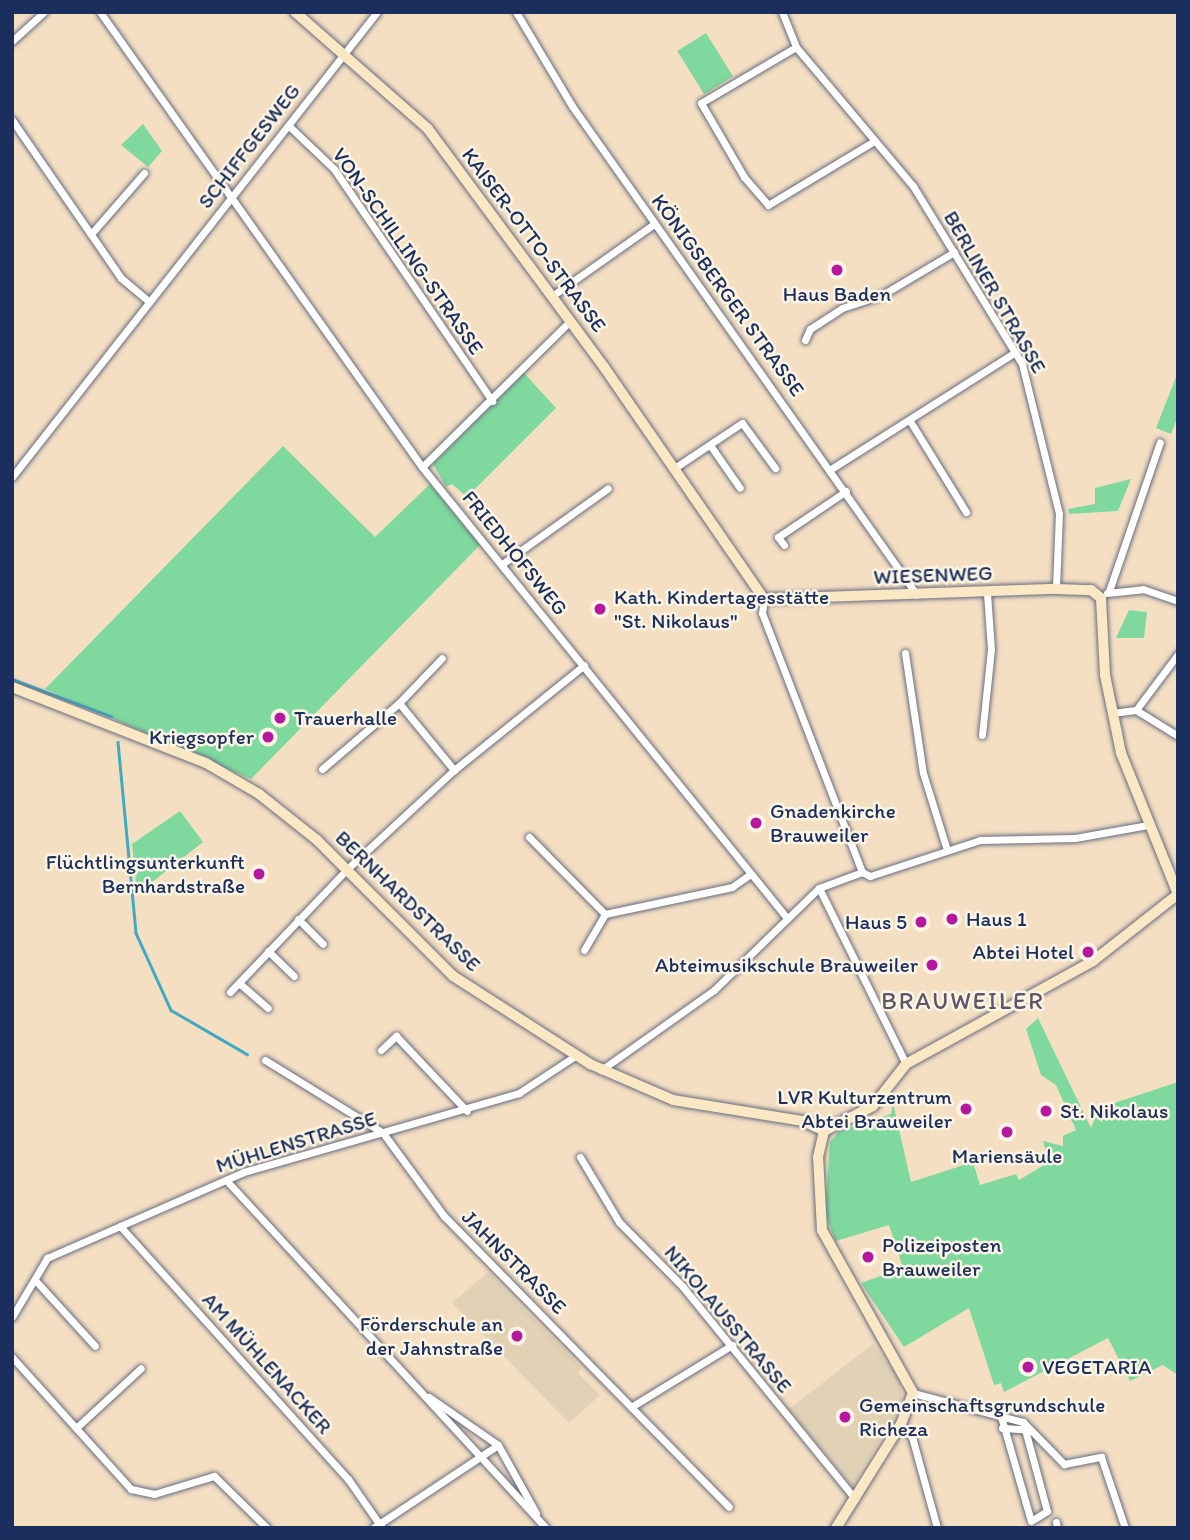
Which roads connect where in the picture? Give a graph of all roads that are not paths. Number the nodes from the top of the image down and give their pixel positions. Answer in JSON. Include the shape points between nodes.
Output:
{"nodes":[{"id":1,"x":44,"y":12,"type":"edge"},
{"id":2,"x":100,"y":12,"type":"edge"},
{"id":3,"x":295,"y":12,"type":"edge"},
{"id":4,"x":516,"y":12,"type":"edge"},
{"id":5,"x":782,"y":12,"type":"edge"},
{"id":6,"x":376,"y":13,"type":"edge"},
{"id":7,"x":12,"y":41,"type":"edge"},
{"id":8,"x":796,"y":47,"type":"junction"},
{"id":9,"x":344,"y":52,"type":"junction"},
{"id":10,"x":12,"y":120,"type":"edge"},
{"id":11,"x":289,"y":126,"type":"junction"},
{"id":12,"x":874,"y":141,"type":"junction"},
{"id":13,"x":144,"y":173,"type":"dead end"},
{"id":14,"x":234,"y":197,"type":"junction"},
{"id":15,"x":654,"y":223,"type":"junction"},
{"id":16,"x":91,"y":234,"type":"junction"},
{"id":17,"x":954,"y":252,"type":"junction"},
{"id":18,"x":552,"y":296,"type":"junction"},
{"id":19,"x":148,"y":300,"type":"junction"},
{"id":20,"x":570,"y":321,"type":"junction"},
{"id":21,"x":806,"y":340,"type":"dead end"},
{"id":22,"x":1014,"y":354,"type":"junction"},
{"id":23,"x":492,"y":401,"type":"junction"},
{"id":24,"x":910,"y":421,"type":"junction"},
{"id":25,"x":1160,"y":442,"type":"dead end"},
{"id":26,"x":710,"y":445,"type":"junction"},
{"id":27,"x":422,"y":467,"type":"junction"},
{"id":28,"x":775,"y":468,"type":"dead end"},
{"id":29,"x":673,"y":469,"type":"junction"},
{"id":30,"x":831,"y":469,"type":"junction"},
{"id":31,"x":14,"y":472,"type":"edge"},
{"id":32,"x":608,"y":488,"type":"dead end"},
{"id":33,"x":740,"y":488,"type":"dead end"},
{"id":34,"x":846,"y":491,"type":"junction"},
{"id":35,"x":966,"y":512,"type":"dead end"},
{"id":36,"x":784,"y":545,"type":"dead end"},
{"id":37,"x":502,"y":564,"type":"junction"},
{"id":38,"x":1056,"y":589,"type":"junction"},
{"id":39,"x":987,"y":593,"type":"junction"},
{"id":40,"x":1105,"y":594,"type":"junction"},
{"id":41,"x":917,"y":596,"type":"junction"},
{"id":42,"x":764,"y":599,"type":"junction"},
{"id":43,"x":1178,"y":601,"type":"edge"},
{"id":44,"x":905,"y":653,"type":"dead end"},
{"id":45,"x":1178,"y":654,"type":"edge"},
{"id":46,"x":442,"y":658,"type":"dead end"},
{"id":47,"x":584,"y":665,"type":"junction"},
{"id":48,"x":12,"y":687,"type":"edge"},
{"id":49,"x":399,"y":703,"type":"junction"},
{"id":50,"x":1136,"y":709,"type":"junction"},
{"id":51,"x":1112,"y":713,"type":"junction"},
{"id":52,"x":982,"y":735,"type":"dead end"},
{"id":53,"x":1178,"y":736,"type":"edge"},
{"id":54,"x":322,"y":769,"type":"dead end"},
{"id":55,"x":454,"y":770,"type":"junction"},
{"id":56,"x":1147,"y":825,"type":"junction"},
{"id":57,"x":529,"y":837,"type":"dead end"},
{"id":58,"x":946,"y":847,"type":"junction"},
{"id":59,"x":345,"y":870,"type":"junction"},
{"id":60,"x":862,"y":872,"type":"junction"},
{"id":61,"x":749,"y":875,"type":"junction"},
{"id":62,"x":819,"y":888,"type":"junction"},
{"id":63,"x":1178,"y":894,"type":"edge"},
{"id":64,"x":605,"y":914,"type":"junction"},
{"id":65,"x":787,"y":918,"type":"junction"},
{"id":66,"x":298,"y":919,"type":"junction"},
{"id":67,"x":323,"y":944,"type":"dead end"},
{"id":68,"x":584,"y":950,"type":"dead end"},
{"id":69,"x":268,"y":951,"type":"junction"},
{"id":70,"x":293,"y":976,"type":"dead end"},
{"id":71,"x":239,"y":983,"type":"junction"},
{"id":72,"x":230,"y":992,"type":"dead end"},
{"id":73,"x":268,"y":1008,"type":"dead end"},
{"id":74,"x":381,"y":1050,"type":"dead end"},
{"id":75,"x":575,"y":1056,"type":"junction"},
{"id":76,"x":265,"y":1060,"type":"dead end"},
{"id":77,"x":906,"y":1063,"type":"junction"},
{"id":78,"x":601,"y":1070,"type":"junction"},
{"id":79,"x":467,"y":1111,"type":"junction"},
{"id":80,"x":824,"y":1131,"type":"junction"},
{"id":81,"x":383,"y":1133,"type":"junction"},
{"id":82,"x":580,"y":1157,"type":"dead end"},
{"id":83,"x":226,"y":1180,"type":"junction"},
{"id":84,"x":120,"y":1226,"type":"junction"},
{"id":85,"x":35,"y":1280,"type":"junction"},
{"id":86,"x":12,"y":1317,"type":"edge"},
{"id":87,"x":732,"y":1345,"type":"junction"},
{"id":88,"x":95,"y":1346,"type":"dead end"},
{"id":89,"x":12,"y":1357,"type":"edge"},
{"id":90,"x":141,"y":1368,"type":"dead end"},
{"id":91,"x":913,"y":1393,"type":"junction"},
{"id":92,"x":425,"y":1395,"type":"junction"},
{"id":93,"x":631,"y":1406,"type":"junction"},
{"id":94,"x":1000,"y":1413,"type":"junction"},
{"id":95,"x":901,"y":1424,"type":"junction"},
{"id":96,"x":1024,"y":1425,"type":"junction"},
{"id":97,"x":1002,"y":1427,"type":"junction"},
{"id":98,"x":76,"y":1428,"type":"junction"},
{"id":99,"x":498,"y":1445,"type":"junction"},
{"id":100,"x":479,"y":1456,"type":"junction"},
{"id":101,"x":855,"y":1499,"type":"junction"},
{"id":102,"x":729,"y":1507,"type":"dead end"},
{"id":103,"x":382,"y":1525,"type":"edge"},
{"id":104,"x":543,"y":1525,"type":"edge"},
{"id":105,"x":267,"y":1528,"type":"edge"},
{"id":106,"x":373,"y":1528,"type":"edge"},
{"id":107,"x":836,"y":1528,"type":"edge"},
{"id":108,"x":937,"y":1528,"type":"edge"},
{"id":109,"x":1125,"y":1528,"type":"edge"}],
"edges":[{"from":1,"to":7,"type":"street"},
{"from":2,"to":14,"type":"street","name":"FRIEDHOFSWEG"},
{"from":3,"to":9,"type":"street","name":"KAISER-OTTO-STRASSE"},
{"from":4,"to":15,"type":"street","name":"KÖNIGSBERGER STRASSE"},
{"from":5,"to":8,"type":"street","name":"BERLINER STRASSE"},
{"from":6,"to":9,"type":"street","name":"SCHIFFGESWEG"},
{"from":8,"to":12,"type":"street","name":"BERLINER STRASSE"},
{"from":8,"to":12,"type":"street","via":[[701,103],[744,177],[768,205]]},
{"from":9,"to":11,"type":"street","name":"SCHIFFGESWEG"},
{"from":9,"to":18,"type":"street","name":"KAISER-OTTO-STRASSE","via":[[428,129]]},
{"from":10,"to":16,"type":"street"},
{"from":11,"to":14,"type":"street","name":"SCHIFFGESWEG"},
{"from":11,"to":23,"type":"street","name":"VON-SCHILLING-STRASSE","via":[[334,169]]},
{"from":12,"to":17,"type":"street","name":"BERLINER STRASSE","via":[[910,182]]},
{"from":13,"to":16,"type":"street"},
{"from":14,"to":19,"type":"street","name":"SCHIFFGESWEG"},
{"from":14,"to":27,"type":"street","name":"FRIEDHOFSWEG"},
{"from":15,"to":18,"type":"street"},
{"from":15,"to":30,"type":"street","name":"KÖNIGSBERGER STRASSE"},
{"from":16,"to":19,"type":"street","via":[[121,278]]},
{"from":17,"to":21,"type":"street","via":[[882,295],[842,308],[810,329]]},
{"from":17,"to":22,"type":"street","name":"BERLINER STRASSE"},
{"from":18,"to":20,"type":"street","name":"KAISER-OTTO-STRASSE"},
{"from":19,"to":31,"type":"street","name":"SCHIFFGESWEG"},
{"from":20,"to":23,"type":"street"},
{"from":20,"to":29,"type":"street","name":"KAISER-OTTO-STRASSE"},
{"from":22,"to":24,"type":"street"},
{"from":22,"to":38,"type":"street","name":"BERLINER STRASSE","via":[[1029,382],[1053,477],[1061,531]]},
{"from":23,"to":27,"type":"street"},
{"from":24,"to":30,"type":"street"},
{"from":24,"to":35,"type":"street"},
{"from":25,"to":40,"type":"street"},
{"from":26,"to":28,"type":"street","via":[[742,423]]},
{"from":26,"to":29,"type":"street"},
{"from":26,"to":33,"type":"street"},
{"from":27,"to":37,"type":"street","name":"FRIEDHOFSWEG"},
{"from":29,"to":42,"type":"street","name":"KAISER-OTTO-STRASSE"},
{"from":30,"to":34,"type":"street","name":"KÖNIGSBERGER STRASSE"},
{"from":32,"to":37,"type":"street"},
{"from":34,"to":36,"type":"street","via":[[778,537]]},
{"from":34,"to":41,"type":"street","name":"KÖNIGSBERGER STRASSE"},
{"from":37,"to":47,"type":"street","name":"FRIEDHOFSWEG"},
{"from":38,"to":39,"type":"street","name":"WIESENWEG"},
{"from":38,"to":40,"type":"street","name":"WIESENWEG"},
{"from":39,"to":41,"type":"street","name":"WIESENWEG"},
{"from":39,"to":52,"type":"street","via":[[991,649]]},
{"from":40,"to":43,"type":"street","via":[[1143,589]]},
{"from":40,"to":51,"type":"street"},
{"from":41,"to":42,"type":"street","name":"WIESENWEG"},
{"from":42,"to":60,"type":"street","name":"KAISER-OTTO-STRASSE","via":[[762,613]]},
{"from":44,"to":58,"type":"street","via":[[923,773]]},
{"from":45,"to":50,"type":"street"},
{"from":46,"to":49,"type":"street"},
{"from":47,"to":55,"type":"street"},
{"from":47,"to":61,"type":"street","name":"FRIEDHOFSWEG"},
{"from":48,"to":59,"type":"street","name":"BERNHARDSTRASSE","via":[[225,772],[288,815]]},
{"from":49,"to":54,"type":"street"},
{"from":49,"to":55,"type":"street"},
{"from":50,"to":51,"type":"street"},
{"from":50,"to":53,"type":"street"},
{"from":51,"to":56,"type":"street"},
{"from":55,"to":59,"type":"street"},
{"from":56,"to":58,"type":"street","via":[[1075,838]]},
{"from":56,"to":63,"type":"street"},
{"from":57,"to":64,"type":"street"},
{"from":58,"to":60,"type":"street","via":[[870,876]]},
{"from":59,"to":66,"type":"street"},
{"from":59,"to":75,"type":"street","name":"BERNHARDSTRASSE","via":[[453,976]]},
{"from":60,"to":62,"type":"street"},
{"from":61,"to":64,"type":"street","via":[[732,887]]},
{"from":61,"to":65,"type":"street","name":"FRIEDHOFSWEG"},
{"from":62,"to":65,"type":"street"},
{"from":62,"to":77,"type":"street"},
{"from":63,"to":77,"type":"street","via":[[1093,961]]},
{"from":64,"to":68,"type":"street"},
{"from":65,"to":78,"type":"street","via":[[714,990]]},
{"from":66,"to":67,"type":"street"},
{"from":66,"to":69,"type":"street"},
{"from":69,"to":70,"type":"street"},
{"from":69,"to":71,"type":"street"},
{"from":71,"to":72,"type":"street"},
{"from":71,"to":73,"type":"street"},
{"from":74,"to":79,"type":"street","via":[[396,1036]]},
{"from":75,"to":78,"type":"street","name":"BERNHARDSTRASSE"},
{"from":75,"to":79,"type":"street","name":"MÜHLENSTRASSE","via":[[533,1087]]},
{"from":76,"to":81,"type":"street"},
{"from":77,"to":80,"type":"street","via":[[873,1105]]},
{"from":78,"to":80,"type":"street","name":"BERNHARDSTRASSE","via":[[673,1100],[803,1121]]},
{"from":79,"to":81,"type":"street","name":"MÜHLENSTRASSE"},
{"from":80,"to":91,"type":"street","via":[[818,1157],[822,1230]]},
{"from":81,"to":83,"type":"street","name":"MÜHLENSTRASSE"},
{"from":81,"to":93,"type":"street","name":"JAHNSTRASSE","via":[[428,1197]]},
{"from":82,"to":87,"type":"street","name":"NIKOLAUSSTRASSE","via":[[619,1222]]},
{"from":83,"to":84,"type":"street","name":"MÜHLENSTRASSE"},
{"from":83,"to":92,"type":"street"},
{"from":84,"to":85,"type":"street","name":"MÜHLENSTRASSE","via":[[47,1258]]},
{"from":84,"to":103,"type":"street","name":"AM MÜHLENACKER"},
{"from":85,"to":86,"type":"street","name":"MÜHLENSTRASSE"},
{"from":85,"to":88,"type":"street"},
{"from":87,"to":93,"type":"street"},
{"from":87,"to":101,"type":"street","name":"NIKOLAUSSTRASSE"},
{"from":89,"to":98,"type":"street"},
{"from":90,"to":98,"type":"street"},
{"from":91,"to":94,"type":"street"},
{"from":91,"to":95,"type":"street"},
{"from":92,"to":99,"type":"street","via":[[476,1424]]},
{"from":92,"to":100,"type":"street"},
{"from":93,"to":102,"type":"street","name":"JAHNSTRASSE"},
{"from":94,"to":96,"type":"street"},
{"from":94,"to":97,"type":"street"},
{"from":95,"to":101,"type":"street"},
{"from":95,"to":108,"type":"street","via":[[912,1437]]},
{"from":96,"to":97,"type":"street"},
{"from":96,"to":97,"type":"street","via":[[1047,1511],[1031,1521]]},
{"from":96,"to":109,"type":"street","via":[[1064,1464],[1101,1457]]},
{"from":98,"to":105,"type":"street","via":[[131,1489],[155,1494],[214,1476]]},
{"from":99,"to":100,"type":"street"},
{"from":99,"to":104,"type":"street"},
{"from":100,"to":103,"type":"street"},
{"from":100,"to":104,"type":"street"},
{"from":101,"to":107,"type":"street"},
{"from":103,"to":106,"type":"street"}]}
